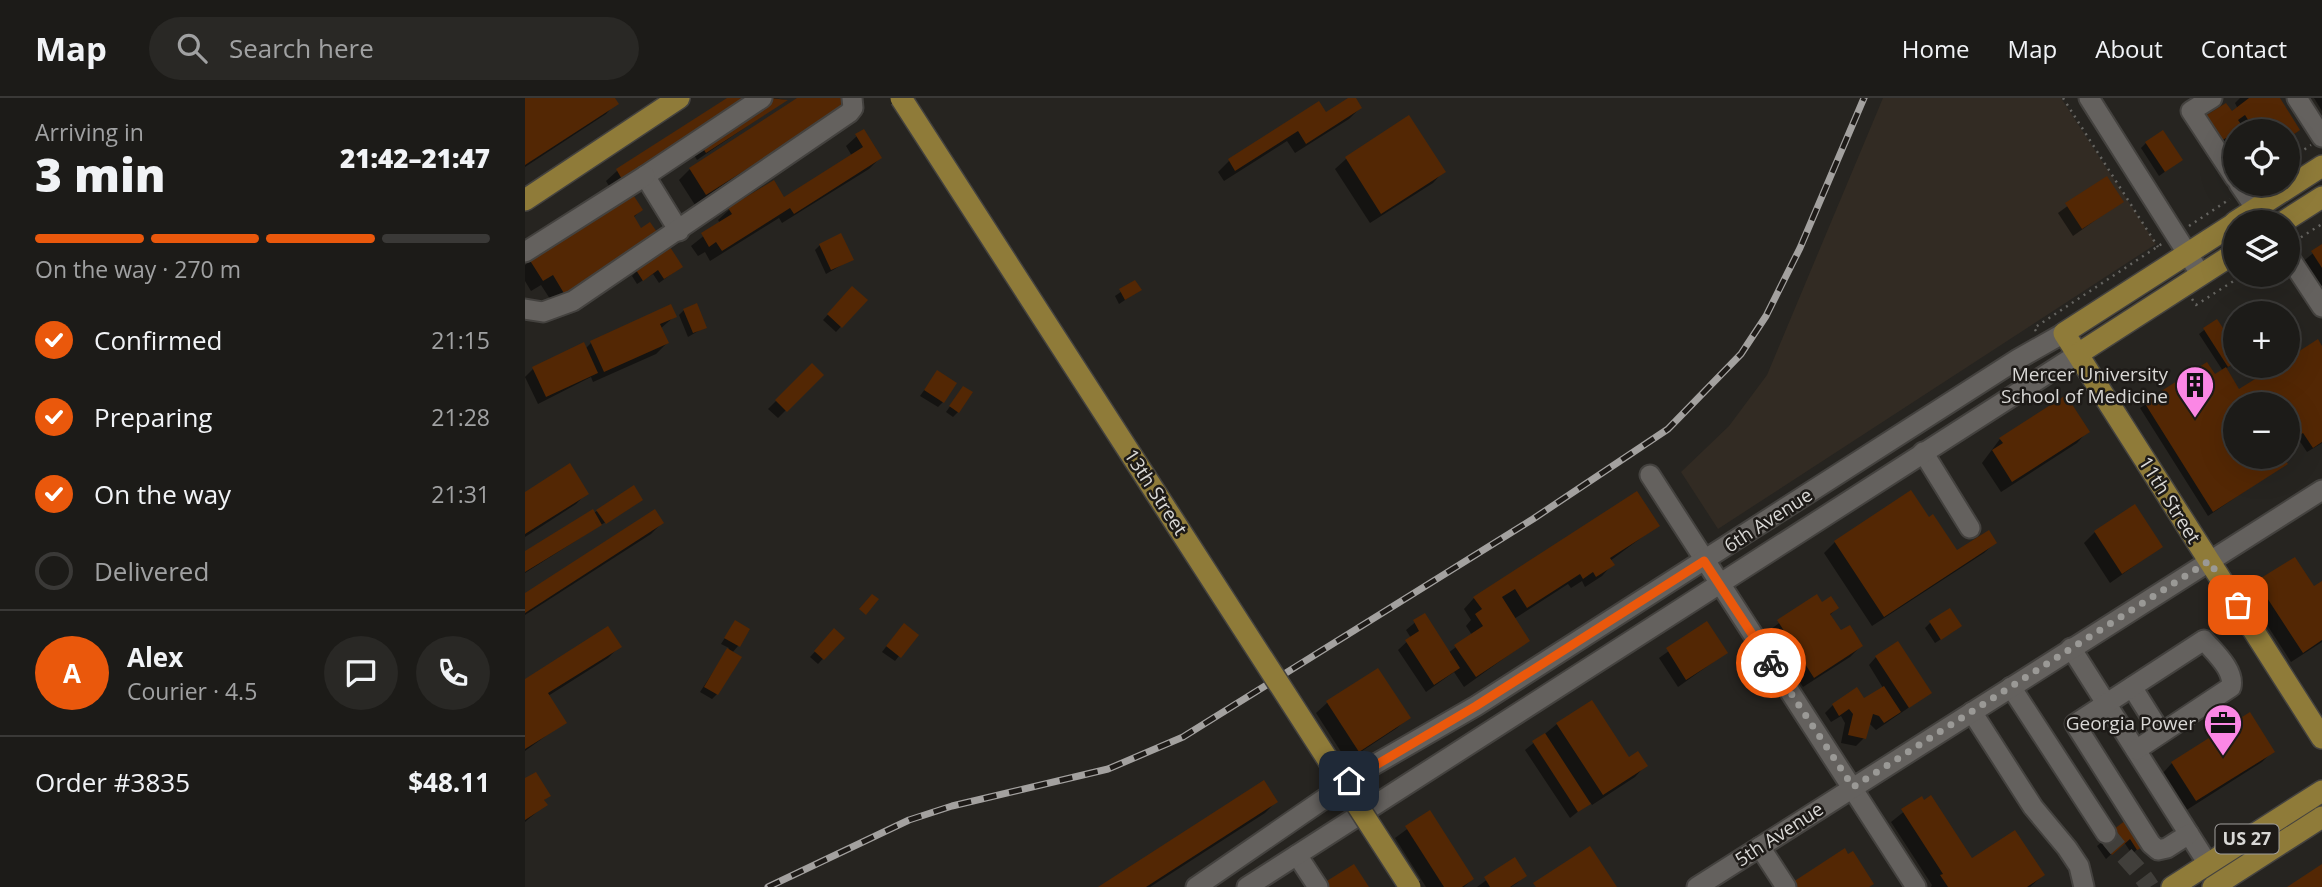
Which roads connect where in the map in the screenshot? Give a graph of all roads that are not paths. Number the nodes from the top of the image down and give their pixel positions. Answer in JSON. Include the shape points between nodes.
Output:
{"nodes":[{"id":1,"x":679,"y":98,"type":"edge"},
{"id":2,"x":762,"y":98,"type":"edge"},
{"id":3,"x":852,"y":98,"type":"edge"},
{"id":4,"x":901,"y":98,"type":"edge"},
{"id":5,"x":2089,"y":98,"type":"edge"},
{"id":6,"x":2212,"y":98,"type":"edge"},
{"id":7,"x":2297,"y":98,"type":"edge"},
{"id":8,"x":2187,"y":104,"type":"edge"},
{"id":9,"x":2322,"y":138,"type":"edge"},
{"id":10,"x":2223,"y":160,"type":"edge"},
{"id":11,"x":2322,"y":166,"type":"edge"},
{"id":12,"x":645,"y":176,"type":"junction"},
{"id":13,"x":2247,"y":196,"type":"edge"},
{"id":14,"x":2322,"y":197,"type":"edge"},
{"id":15,"x":525,"y":200,"type":"edge"},
{"id":16,"x":2256,"y":209,"type":"joint"},
{"id":17,"x":2300,"y":211,"type":"edge"},
{"id":18,"x":2223,"y":230,"type":"edge"},
{"id":19,"x":678,"y":231,"type":"junction"},
{"id":20,"x":525,"y":252,"type":"edge"},
{"id":21,"x":2186,"y":254,"type":"junction"},
{"id":22,"x":2223,"y":261,"type":"edge"},
{"id":23,"x":2300,"y":274,"type":"edge"},
{"id":24,"x":2201,"y":275,"type":"junction"},
{"id":25,"x":2322,"y":307,"type":"edge"},
{"id":26,"x":525,"y":309,"type":"edge"},
{"id":27,"x":2064,"y":333,"type":"junction"},
{"id":28,"x":2078,"y":355,"type":"junction"},
{"id":29,"x":1923,"y":452,"type":"junction"},
{"id":30,"x":1650,"y":475,"type":"dead end"},
{"id":31,"x":2322,"y":490,"type":"edge"},
{"id":32,"x":1970,"y":528,"type":"dead end"},
{"id":33,"x":1704,"y":561,"type":"junction"},
{"id":34,"x":2209,"y":561,"type":"junction"},
{"id":35,"x":1718,"y":583,"type":"junction"},
{"id":36,"x":2071,"y":648,"type":"junction"},
{"id":37,"x":2011,"y":687,"type":"junction"},
{"id":38,"x":2132,"y":687,"type":"junction"},
{"id":39,"x":2106,"y":704,"type":"junction"},
{"id":40,"x":1972,"y":712,"type":"junction"},
{"id":41,"x":2161,"y":733,"type":"junction"},
{"id":42,"x":2322,"y":738,"type":"edge"},
{"id":43,"x":2136,"y":750,"type":"junction"},
{"id":44,"x":1389,"y":757,"type":"junction"},
{"id":45,"x":1405,"y":785,"type":"junction"},
{"id":46,"x":1853,"y":787,"type":"junction"},
{"id":47,"x":2322,"y":791,"type":"edge"},
{"id":48,"x":1302,"y":812,"type":"junction"},
{"id":49,"x":2322,"y":817,"type":"edge"},
{"id":50,"x":2106,"y":833,"type":"tunnel mouth"},
{"id":51,"x":2189,"y":834,"type":"junction"},
{"id":52,"x":1321,"y":839,"type":"junction"},
{"id":53,"x":1760,"y":847,"type":"junction"},
{"id":54,"x":1297,"y":855,"type":"junction"},
{"id":55,"x":2208,"y":864,"type":"junction"},
{"id":56,"x":1910,"y":885,"type":"edge"},
{"id":57,"x":2081,"y":886,"type":"edge"},
{"id":58,"x":1196,"y":887,"type":"edge"},
{"id":59,"x":1247,"y":887,"type":"edge"},
{"id":60,"x":1318,"y":887,"type":"edge"},
{"id":61,"x":1410,"y":887,"type":"edge"},
{"id":62,"x":1697,"y":887,"type":"edge"},
{"id":63,"x":1786,"y":887,"type":"edge"},
{"id":64,"x":2172,"y":887,"type":"edge"},
{"id":65,"x":2213,"y":887,"type":"edge"}],
"edges":[{"from":1,"to":15,"type":"main road"},
{"from":2,"to":12,"type":"street"},
{"from":3,"to":19,"type":"street","via":[[849,113]]},
{"from":4,"to":61,"type":"main road","name":"13th Street","bridge":true},
{"from":5,"to":21,"type":"street"},
{"from":6,"to":8,"type":"street"},
{"from":7,"to":9,"type":"street"},
{"from":8,"to":10,"type":"street"},
{"from":11,"to":16,"type":"main road","name":"6th Avenue"},
{"from":12,"to":19,"type":"street"},
{"from":12,"to":20,"type":"street"},
{"from":13,"to":16,"type":"street"},
{"from":14,"to":17,"type":"main road"},
{"from":18,"to":21,"type":"main road","name":"6th Avenue"},
{"from":19,"to":26,"type":"street","via":[[573,301],[543,312]]},
{"from":21,"to":24,"type":"street"},
{"from":21,"to":27,"type":"main road","name":"6th Avenue"},
{"from":22,"to":24,"type":"main road","name":"6th Avenue"},
{"from":23,"to":25,"type":"street"},
{"from":24,"to":28,"type":"main road","name":"6th Avenue"},
{"from":27,"to":28,"type":"main road","name":"11th Street"},
{"from":27,"to":33,"type":"street","name":"6th Avenue"},
{"from":28,"to":29,"type":"street","name":"6th Avenue"},
{"from":28,"to":34,"type":"main road","name":"11th Street"},
{"from":29,"to":32,"type":"street"},
{"from":29,"to":35,"type":"street","name":"6th Avenue"},
{"from":30,"to":33,"type":"street"},
{"from":31,"to":34,"type":"street","name":"5th Avenue"},
{"from":33,"to":35,"type":"street"},
{"from":33,"to":44,"type":"street","name":"6th Avenue"},
{"from":34,"to":36,"type":"street","name":"5th Avenue"},
{"from":34,"to":42,"type":"main road","name":"11th Street"},
{"from":35,"to":45,"type":"street","name":"6th Avenue"},
{"from":35,"to":46,"type":"street"},
{"from":36,"to":37,"type":"street","name":"5th Avenue"},
{"from":36,"to":39,"type":"street"},
{"from":37,"to":40,"type":"street","name":"5th Avenue"},
{"from":37,"to":50,"type":"street"},
{"from":38,"to":39,"type":"street"},
{"from":38,"to":41,"type":"street"},
{"from":38,"to":41,"type":"street","via":[[2204,639],[2228,670],[2231,687]]},
{"from":39,"to":43,"type":"street"},
{"from":39,"to":51,"type":"street","via":[[2075,724],[2151,844],[2167,848]]},
{"from":40,"to":46,"type":"street","name":"5th Avenue"},
{"from":40,"to":57,"type":"street","via":[[2033,807],[2073,857]]},
{"from":41,"to":43,"type":"street"},
{"from":43,"to":51,"type":"street"},
{"from":44,"to":45,"type":"street","via":[[1408,769]]},
{"from":44,"to":48,"type":"street","name":"6th Avenue"},
{"from":45,"to":52,"type":"street","name":"6th Avenue"},
{"from":46,"to":53,"type":"street","name":"5th Avenue"},
{"from":46,"to":56,"type":"street"},
{"from":47,"to":55,"type":"main road","number":"US 27"},
{"from":48,"to":52,"type":"street","via":[[1301,829],[1311,838]]},
{"from":48,"to":58,"type":"street","name":"6th Avenue"},
{"from":49,"to":65,"type":"main road","number":"US 27"},
{"from":51,"to":55,"type":"street"},
{"from":52,"to":54,"type":"street","name":"6th Avenue"},
{"from":53,"to":62,"type":"street","name":"5th Avenue"},
{"from":53,"to":63,"type":"street"},
{"from":54,"to":59,"type":"street","name":"6th Avenue"},
{"from":54,"to":60,"type":"street"},
{"from":55,"to":64,"type":"main road","number":"US 27"}]}
